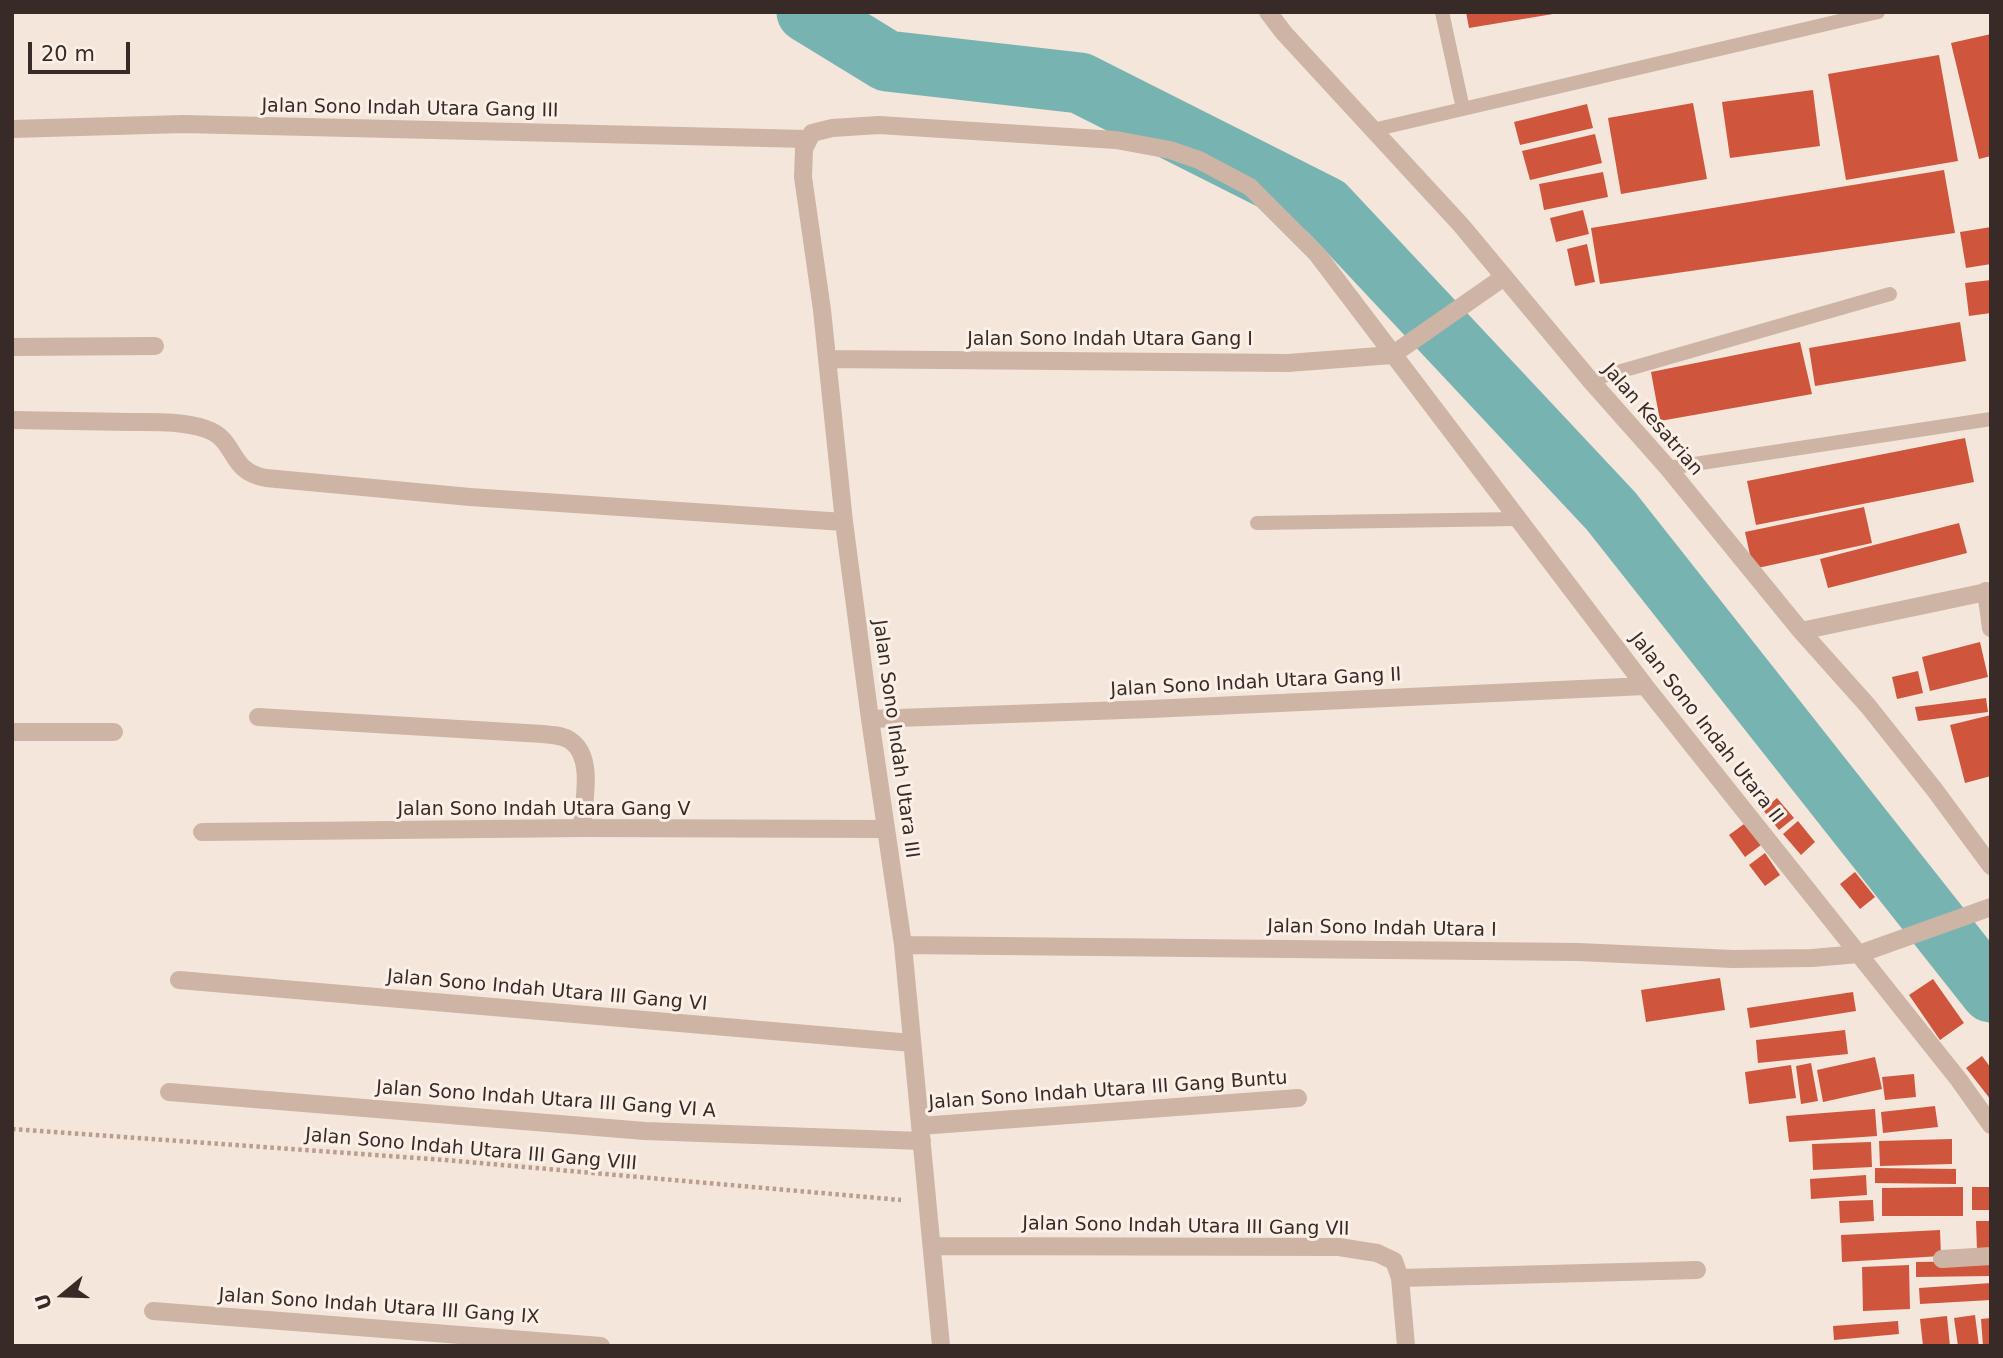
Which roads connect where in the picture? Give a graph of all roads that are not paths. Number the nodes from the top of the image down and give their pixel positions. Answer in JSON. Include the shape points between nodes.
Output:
{"nodes":[{"id":1,"x":1268,"y":12,"type":"edge"},
{"id":2,"x":1442,"y":12,"type":"edge"},
{"id":3,"x":1878,"y":12,"type":"edge"},
{"id":4,"x":1463,"y":109,"type":"junction"},
{"id":5,"x":12,"y":129,"type":"edge"},
{"id":6,"x":1373,"y":130,"type":"junction"},
{"id":7,"x":807,"y":139,"type":"junction"},
{"id":8,"x":1504,"y":277,"type":"junction"},
{"id":9,"x":1890,"y":294,"type":"dead end"},
{"id":10,"x":155,"y":346,"type":"dead end"},
{"id":11,"x":12,"y":347,"type":"edge"},
{"id":12,"x":1397,"y":351,"type":"junction"},
{"id":13,"x":827,"y":359,"type":"junction"},
{"id":14,"x":1590,"y":380,"type":"junction"},
{"id":15,"x":1991,"y":419,"type":"edge"},
{"id":16,"x":12,"y":420,"type":"edge"},
{"id":17,"x":1668,"y":468,"type":"junction"},
{"id":18,"x":1517,"y":519,"type":"junction"},
{"id":19,"x":844,"y":522,"type":"junction"},
{"id":20,"x":1257,"y":523,"type":"dead end"},
{"id":21,"x":1989,"y":591,"type":"edge"},
{"id":22,"x":1991,"y":628,"type":"edge"},
{"id":23,"x":1801,"y":631,"type":"junction"},
{"id":24,"x":1645,"y":686,"type":"junction"},
{"id":25,"x":258,"y":717,"type":"dead end"},
{"id":26,"x":870,"y":719,"type":"junction"},
{"id":27,"x":12,"y":732,"type":"edge"},
{"id":28,"x":114,"y":732,"type":"dead end"},
{"id":29,"x":582,"y":828,"type":"junction"},
{"id":30,"x":886,"y":829,"type":"junction"},
{"id":31,"x":202,"y":832,"type":"dead end"},
{"id":32,"x":1991,"y":866,"type":"edge"},
{"id":33,"x":1991,"y":907,"type":"edge"},
{"id":34,"x":903,"y":945,"type":"junction"},
{"id":35,"x":1859,"y":954,"type":"junction"},
{"id":36,"x":179,"y":980,"type":"dead end"},
{"id":37,"x":912,"y":1043,"type":"junction"},
{"id":38,"x":169,"y":1092,"type":"dead end"},
{"id":39,"x":1298,"y":1098,"type":"dead end"},
{"id":40,"x":1991,"y":1125,"type":"edge"},
{"id":41,"x":921,"y":1134,"type":"junction"},
{"id":42,"x":932,"y":1246,"type":"junction"},
{"id":43,"x":1991,"y":1256,"type":"edge"},
{"id":44,"x":1942,"y":1259,"type":"dead end"},
{"id":45,"x":1697,"y":1270,"type":"dead end"},
{"id":46,"x":1400,"y":1278,"type":"junction"},
{"id":47,"x":153,"y":1311,"type":"dead end"},
{"id":48,"x":601,"y":1346,"type":"edge"},
{"id":49,"x":941,"y":1346,"type":"edge"},
{"id":50,"x":1406,"y":1346,"type":"edge"}],
"edges":[{"from":1,"to":6,"type":"street","name":"Jalan Kesatrian"},
{"from":2,"to":4,"type":"lane"},
{"from":3,"to":4,"type":"lane"},
{"from":4,"to":6,"type":"lane"},
{"from":5,"to":7,"type":"street","name":"Jalan Sono Indah Utara Gang III","via":[[183,124]]},
{"from":6,"to":8,"type":"street","name":"Jalan Kesatrian"},
{"from":7,"to":12,"type":"street","name":"Jalan Sono Indah Utara II","via":[[824,129],[879,125],[1116,140],[1199,159],[1251,187],[1317,254]]},
{"from":7,"to":13,"type":"street","name":"Jalan Sono Indah Utara III","via":[[803,177]]},
{"from":8,"to":12,"type":"street"},
{"from":8,"to":14,"type":"street","name":"Jalan Kesatrian"},
{"from":9,"to":14,"type":"lane"},
{"from":10,"to":11,"type":"street"},
{"from":12,"to":13,"type":"street","name":"Jalan Sono Indah Utara Gang I","via":[[1288,363]]},
{"from":12,"to":18,"type":"street","name":"Jalan Sono Indah Utara II"},
{"from":13,"to":19,"type":"street","name":"Jalan Sono Indah Utara III"},
{"from":14,"to":17,"type":"street","name":"Jalan Kesatrian"},
{"from":15,"to":17,"type":"lane"},
{"from":16,"to":19,"type":"street","via":[[199,427],[221,437],[245,471],[266,478]]},
{"from":17,"to":23,"type":"street","name":"Jalan Kesatrian"},
{"from":18,"to":20,"type":"lane"},
{"from":18,"to":24,"type":"street","name":"Jalan Sono Indah Utara II"},
{"from":19,"to":26,"type":"street","name":"Jalan Sono Indah Utara III"},
{"from":21,"to":22,"type":"street"},
{"from":21,"to":23,"type":"street"},
{"from":23,"to":32,"type":"street","name":"Jalan Kesatrian","via":[[1868,706]]},
{"from":24,"to":26,"type":"street","name":"Jalan Sono Indah Utara Gang II"},
{"from":24,"to":35,"type":"street","name":"Jalan Sono Indah Utara II"},
{"from":25,"to":29,"type":"street","via":[[566,738],[584,763]]},
{"from":26,"to":30,"type":"street","name":"Jalan Sono Indah Utara III"},
{"from":27,"to":28,"type":"street"},
{"from":29,"to":30,"type":"street","name":"Jalan Sono Indah Utara Gang V"},
{"from":29,"to":31,"type":"street","name":"Jalan Sono Indah Utara Gang V"},
{"from":30,"to":34,"type":"street","name":"Jalan Sono Indah Utara III"},
{"from":33,"to":35,"type":"street","name":"Jalan Sono Indah Utara I"},
{"from":34,"to":35,"type":"street","name":"Jalan Sono Indah Utara I","via":[[1578,952],[1732,959]]},
{"from":34,"to":37,"type":"street","name":"Jalan Sono Indah Utara III"},
{"from":35,"to":40,"type":"street","name":"Jalan Sono Indah Utara II"},
{"from":36,"to":37,"type":"street","name":"Jalan Sono Indah Utara III Gang VI"},
{"from":37,"to":41,"type":"street","name":"Jalan Sono Indah Utara III"},
{"from":38,"to":41,"type":"street","name":"Jalan Sono Indah Utara III Gang VI A","via":[[645,1131]]},
{"from":39,"to":41,"type":"street","name":"Jalan Sono Indah Utara III Gang Buntu"},
{"from":41,"to":42,"type":"street","name":"Jalan Sono Indah Utara III"},
{"from":42,"to":46,"type":"street","name":"Jalan Sono Indah Utara III Gang VII","via":[[1339,1247],[1377,1253],[1394,1261]]},
{"from":42,"to":49,"type":"street","name":"Jalan Sono Indah Utara III"},
{"from":43,"to":44,"type":"street"},
{"from":45,"to":46,"type":"street"},
{"from":46,"to":50,"type":"street"},
{"from":47,"to":48,"type":"street","name":"Jalan Sono Indah Utara III Gang IX"}]}
